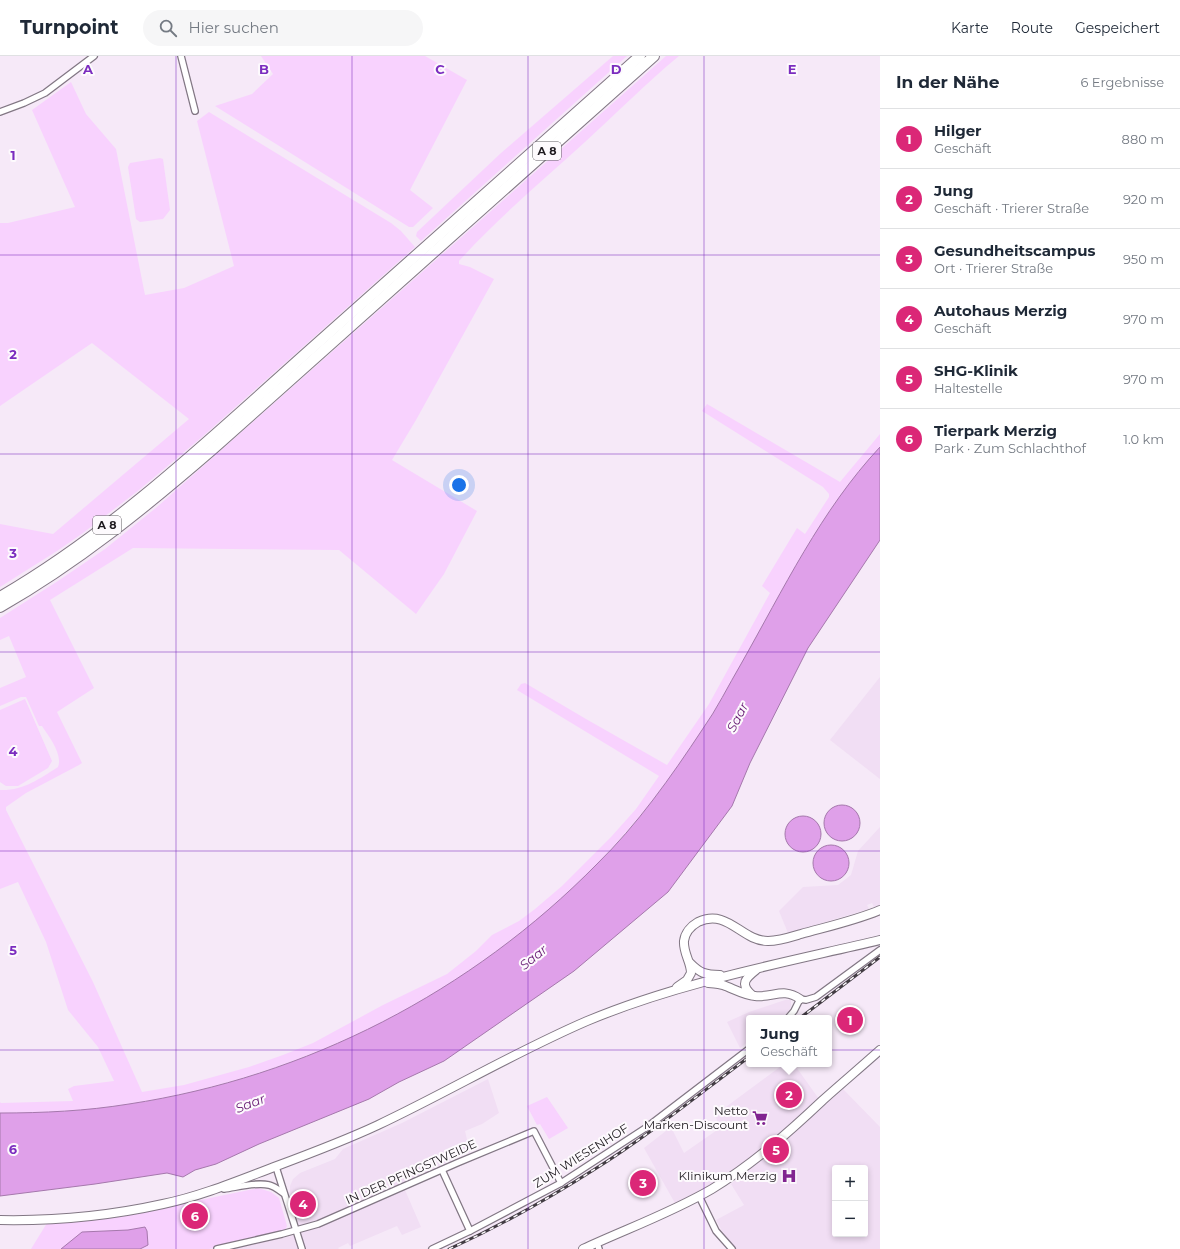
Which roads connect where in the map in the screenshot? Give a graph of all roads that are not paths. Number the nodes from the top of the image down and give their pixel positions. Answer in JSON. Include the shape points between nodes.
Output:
{"nodes":[{"id":1,"x":94,"y":56,"type":"edge"},
{"id":2,"x":181,"y":56,"type":"edge"},
{"id":3,"x":640,"y":56,"type":"edge"},
{"id":4,"x":654,"y":56,"type":"edge"},
{"id":5,"x":195,"y":111,"type":"dead end"},
{"id":6,"x":0,"y":112,"type":"edge"},
{"id":7,"x":437,"y":243,"type":"junction"},
{"id":8,"x":210,"y":446,"type":"junction"},
{"id":9,"x":0,"y":597,"type":"edge"},
{"id":10,"x":0,"y":607,"type":"edge"},
{"id":11,"x":880,"y":910,"type":"edge"},
{"id":12,"x":880,"y":940,"type":"edge"},
{"id":13,"x":880,"y":950,"type":"edge"},
{"id":14,"x":689,"y":962,"type":"junction"},
{"id":15,"x":756,"y":969,"type":"junction"},
{"id":16,"x":731,"y":975,"type":"junction"},
{"id":17,"x":703,"y":982,"type":"junction"},
{"id":18,"x":672,"y":991,"type":"junction"},
{"id":19,"x":752,"y":995,"type":"junction"},
{"id":20,"x":800,"y":999,"type":"junction"},
{"id":21,"x":791,"y":1015,"type":"edge"},
{"id":22,"x":746,"y":1051,"type":"edge"},
{"id":23,"x":879,"y":1051,"type":"edge"},
{"id":24,"x":276,"y":1167,"type":"junction"},
{"id":25,"x":442,"y":1170,"type":"junction"},
{"id":26,"x":561,"y":1183,"type":"junction"},
{"id":27,"x":214,"y":1190,"type":"junction"},
{"id":28,"x":284,"y":1194,"type":"junction"},
{"id":29,"x":699,"y":1196,"type":"junction"},
{"id":30,"x":0,"y":1220,"type":"edge"},
{"id":31,"x":296,"y":1231,"type":"junction"},
{"id":32,"x":470,"y":1231,"type":"junction"},
{"id":33,"x":598,"y":1246,"type":"edge"},
{"id":34,"x":217,"y":1249,"type":"edge"},
{"id":35,"x":302,"y":1249,"type":"edge"},
{"id":36,"x":432,"y":1249,"type":"edge"},
{"id":37,"x":583,"y":1249,"type":"edge"},
{"id":38,"x":732,"y":1249,"type":"edge"}],
"edges":[{"from":1,"to":6,"type":"street","via":[[45,93]]},
{"from":2,"to":5,"type":"street"},
{"from":3,"to":7,"type":"highway","number":"A 8"},
{"from":4,"to":7,"type":"highway","number":"A 8"},
{"from":7,"to":8,"type":"highway","number":"A 8"},
{"from":8,"to":9,"type":"highway","number":"A 8","via":[[104,528]]},
{"from":8,"to":10,"type":"highway","number":"A 8","via":[[151,502],[98,543],[39,584]]},
{"from":11,"to":14,"type":"main road","via":[[768,941],[759,940],[720,919],[705,919],[688,930],[684,940],[684,952]]},
{"from":12,"to":15,"type":"main road"},
{"from":13,"to":20,"type":"street","via":[[816,997]]},
{"from":14,"to":16,"type":"main road","via":[[697,971],[709,975]]},
{"from":14,"to":18,"type":"main road","via":[[690,976]]},
{"from":15,"to":16,"type":"main road"},
{"from":15,"to":19,"type":"main road","via":[[745,982],[745,988]]},
{"from":16,"to":17,"type":"main road"},
{"from":17,"to":18,"type":"main road"},
{"from":17,"to":19,"type":"main road"},
{"from":18,"to":24,"type":"main road","via":[[634,1003],[539,1042],[379,1125]]},
{"from":19,"to":20,"type":"main road","via":[[785,992]]},
{"from":20,"to":21,"type":"street"},
{"from":22,"to":26,"type":"street","name":"ZUM WIESENHOF","via":[[647,1127]]},
{"from":23,"to":29,"type":"main road","via":[[769,1149]]},
{"from":24,"to":27,"type":"main road"},
{"from":24,"to":28,"type":"street"},
{"from":25,"to":26,"type":"street","name":"IN DER PFINGSTWEIDE","via":[[534,1131]]},
{"from":25,"to":31,"type":"street","name":"IN DER PFINGSTWEIDE","via":[[318,1224]]},
{"from":25,"to":32,"type":"street"},
{"from":26,"to":32,"type":"street","name":"ZUM WIESENHOF"},
{"from":27,"to":28,"type":"street","via":[[267,1185]]},
{"from":27,"to":30,"type":"main road","via":[[121,1212],[46,1219]]},
{"from":28,"to":31,"type":"street"},
{"from":29,"to":33,"type":"main road"},
{"from":29,"to":38,"type":"street","via":[[716,1231]]},
{"from":31,"to":34,"type":"street","name":"IN DER PFINGSTWEIDE"},
{"from":31,"to":35,"type":"street"},
{"from":32,"to":36,"type":"street","name":"ZUM WIESENHOF"},
{"from":33,"to":37,"type":"main road"}]}
